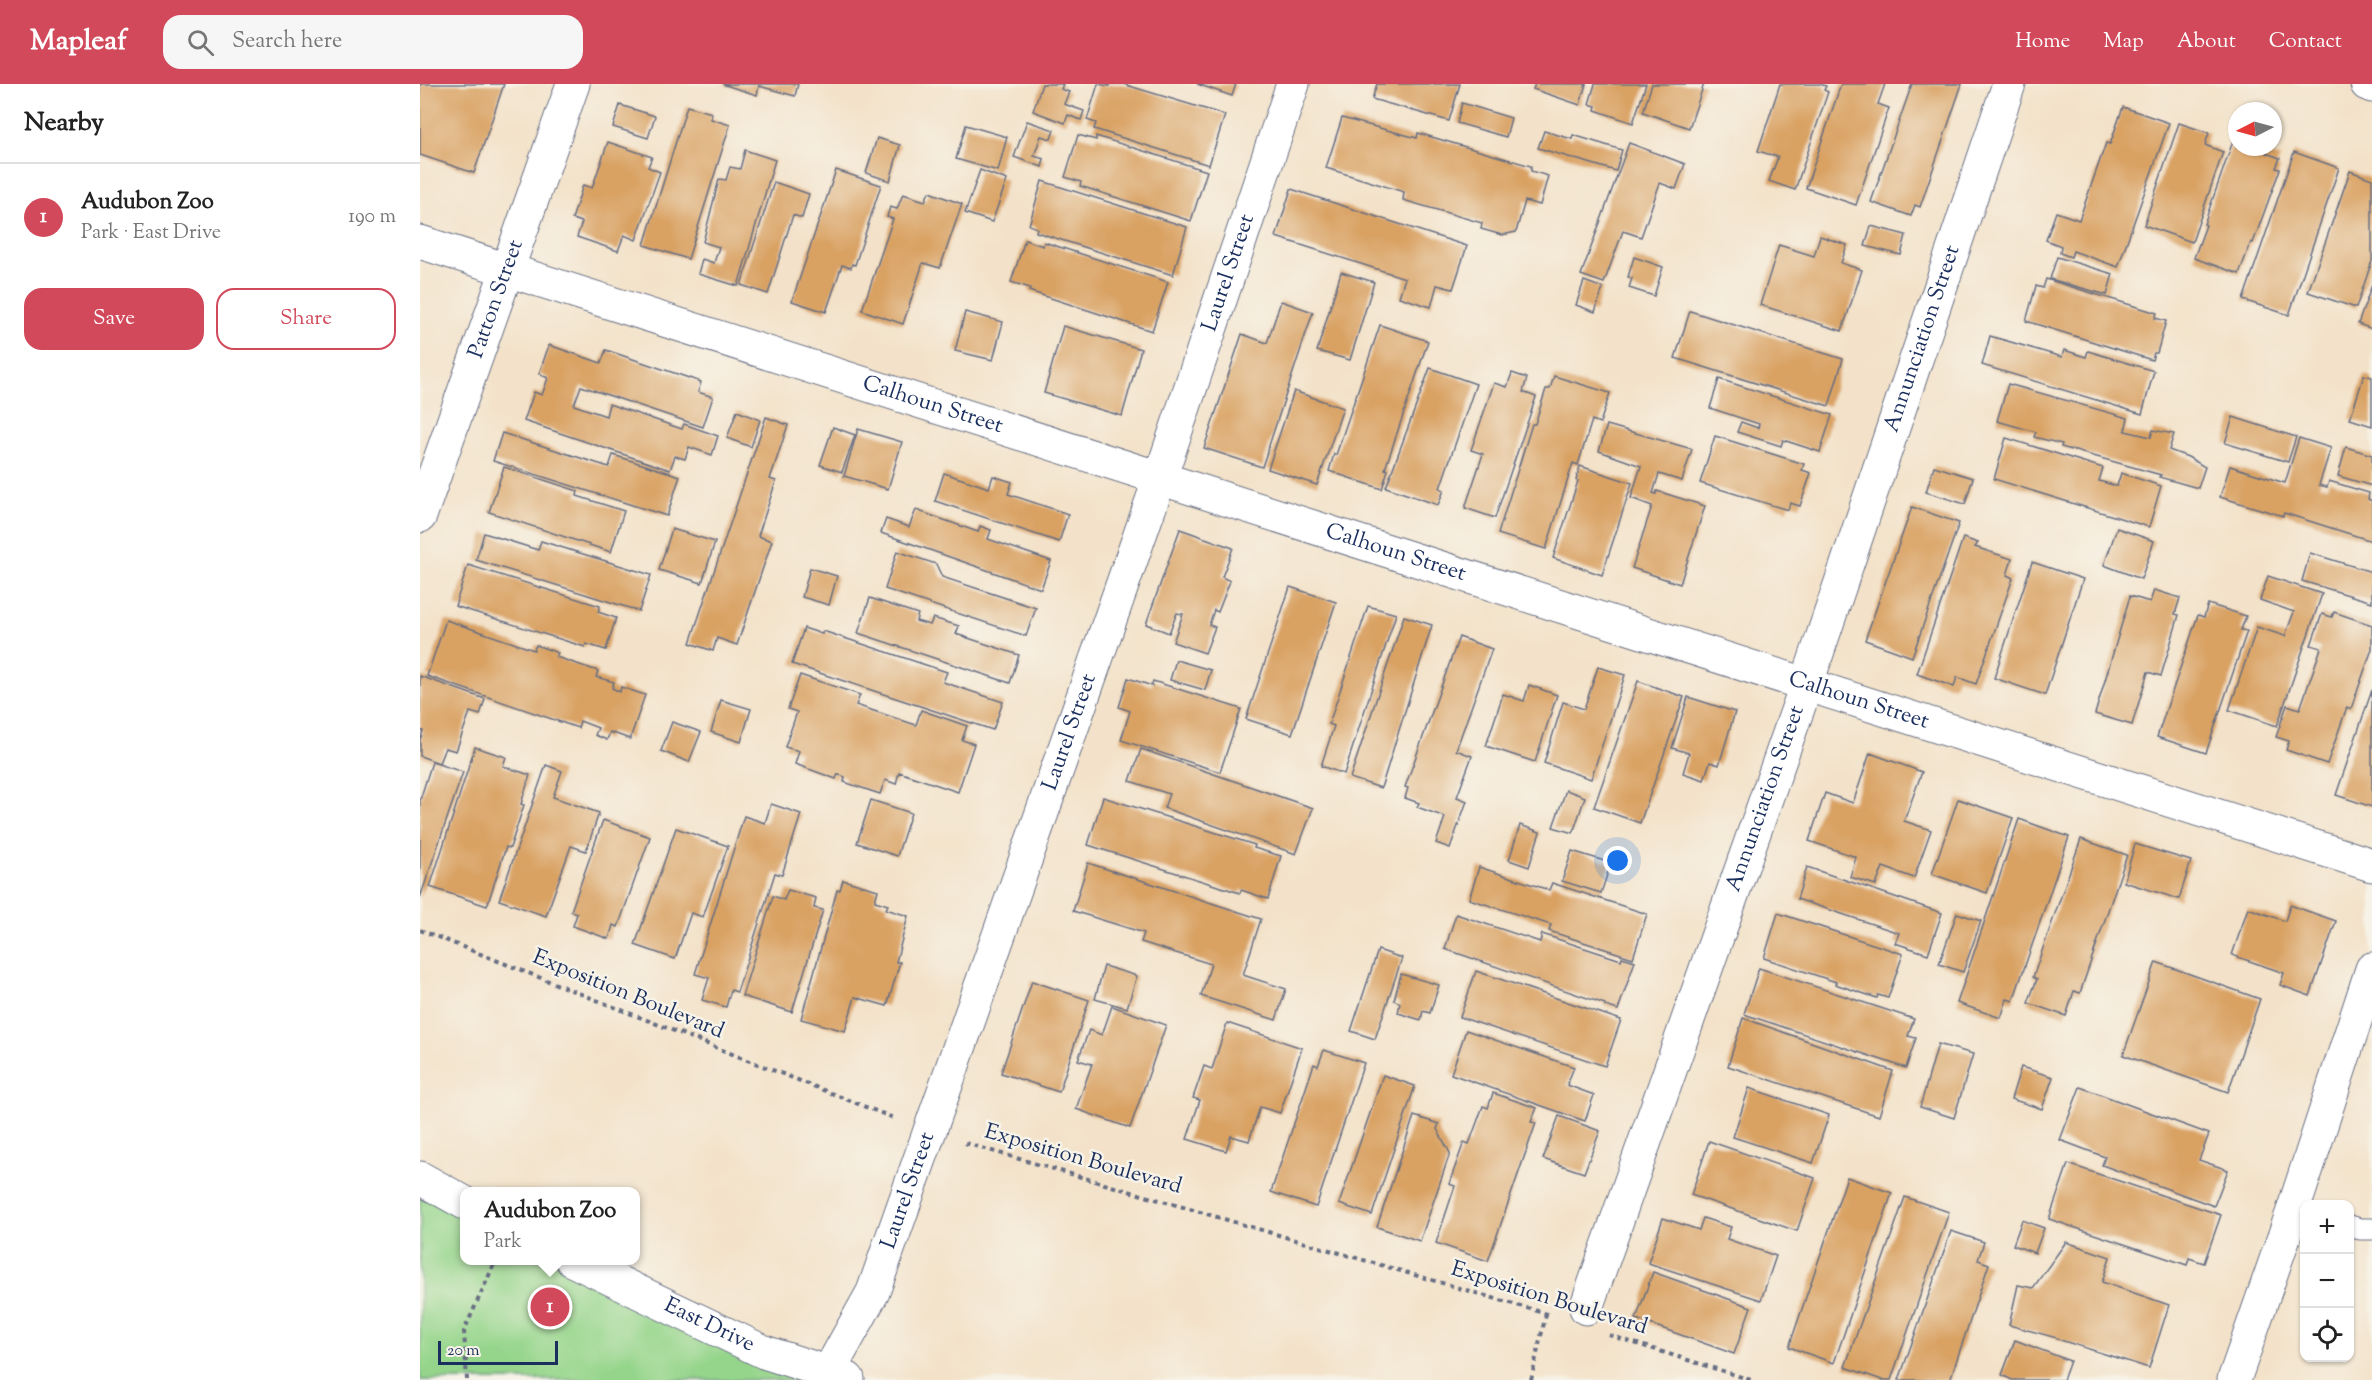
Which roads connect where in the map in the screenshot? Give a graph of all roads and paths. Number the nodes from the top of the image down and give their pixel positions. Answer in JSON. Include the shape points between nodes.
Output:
{"nodes":[{"id":1,"x":573,"y":84,"type":"edge"},
{"id":2,"x":1293,"y":84,"type":"edge"},
{"id":3,"x":2009,"y":84,"type":"edge"},
{"id":4,"x":2367,"y":84,"type":"edge"},
{"id":5,"x":2372,"y":86,"type":"edge"},
{"id":6,"x":420,"y":242,"type":"edge"},
{"id":7,"x":507,"y":269,"type":"junction"},
{"id":8,"x":1160,"y":478,"type":"junction"},
{"id":9,"x":420,"y":516,"type":"edge"},
{"id":10,"x":1807,"y":683,"type":"junction"},
{"id":11,"x":2372,"y":865,"type":"edge"},
{"id":12,"x":420,"y":930,"type":"edge"},
{"id":13,"x":2372,"y":969,"type":"edge"},
{"id":14,"x":928,"y":1132,"type":"junction"},
{"id":15,"x":420,"y":1178,"type":"edge"},
{"id":16,"x":460,"y":1200,"type":"edge"},
{"id":17,"x":2299,"y":1212,"type":"edge"},
{"id":18,"x":2354,"y":1227,"type":"edge"},
{"id":19,"x":2372,"y":1229,"type":"edge"},
{"id":20,"x":494,"y":1265,"type":"edge"},
{"id":21,"x":582,"y":1265,"type":"edge"},
{"id":22,"x":1546,"y":1314,"type":"junction"},
{"id":23,"x":1555,"y":1317,"type":"dead end"},
{"id":24,"x":1594,"y":1320,"type":"joint"},
{"id":25,"x":834,"y":1378,"type":"edge"},
{"id":26,"x":467,"y":1380,"type":"edge"},
{"id":27,"x":1531,"y":1380,"type":"edge"},
{"id":28,"x":1751,"y":1380,"type":"edge"},
{"id":29,"x":2234,"y":1380,"type":"edge"}],
"edges":[{"from":1,"to":7,"type":"street","name":"Patton Street"},
{"from":2,"to":8,"type":"street","name":"Laurel Street"},
{"from":3,"to":10,"type":"street","name":"Annunciation Street"},
{"from":4,"to":5,"type":"street"},
{"from":6,"to":7,"type":"street","name":"Calhoun Street"},
{"from":7,"to":8,"type":"street","name":"Calhoun Street"},
{"from":7,"to":9,"type":"street","name":"Patton Street"},
{"from":8,"to":10,"type":"street","name":"Calhoun Street"},
{"from":8,"to":14,"type":"street","name":"Laurel Street"},
{"from":10,"to":11,"type":"street","name":"Calhoun Street"},
{"from":10,"to":24,"type":"street","name":"Annunciation Street"},
{"from":12,"to":14,"type":"path","name":"Exposition Boulevard"},
{"from":13,"to":17,"type":"street"},
{"from":14,"to":22,"type":"path","name":"Exposition Boulevard"},
{"from":14,"to":25,"type":"street","name":"Laurel Street","via":[[873,1292]]},
{"from":15,"to":16,"type":"street"},
{"from":17,"to":29,"type":"street"},
{"from":18,"to":19,"type":"lane"},
{"from":20,"to":26,"type":"path","via":[[464,1331]]},
{"from":21,"to":25,"type":"street","name":"East Drive","via":[[764,1352]]},
{"from":22,"to":23,"type":"path","name":"Exposition Boulevard"},
{"from":22,"to":27,"type":"path"},
{"from":24,"to":28,"type":"path","name":"Exposition Boulevard"}]}
